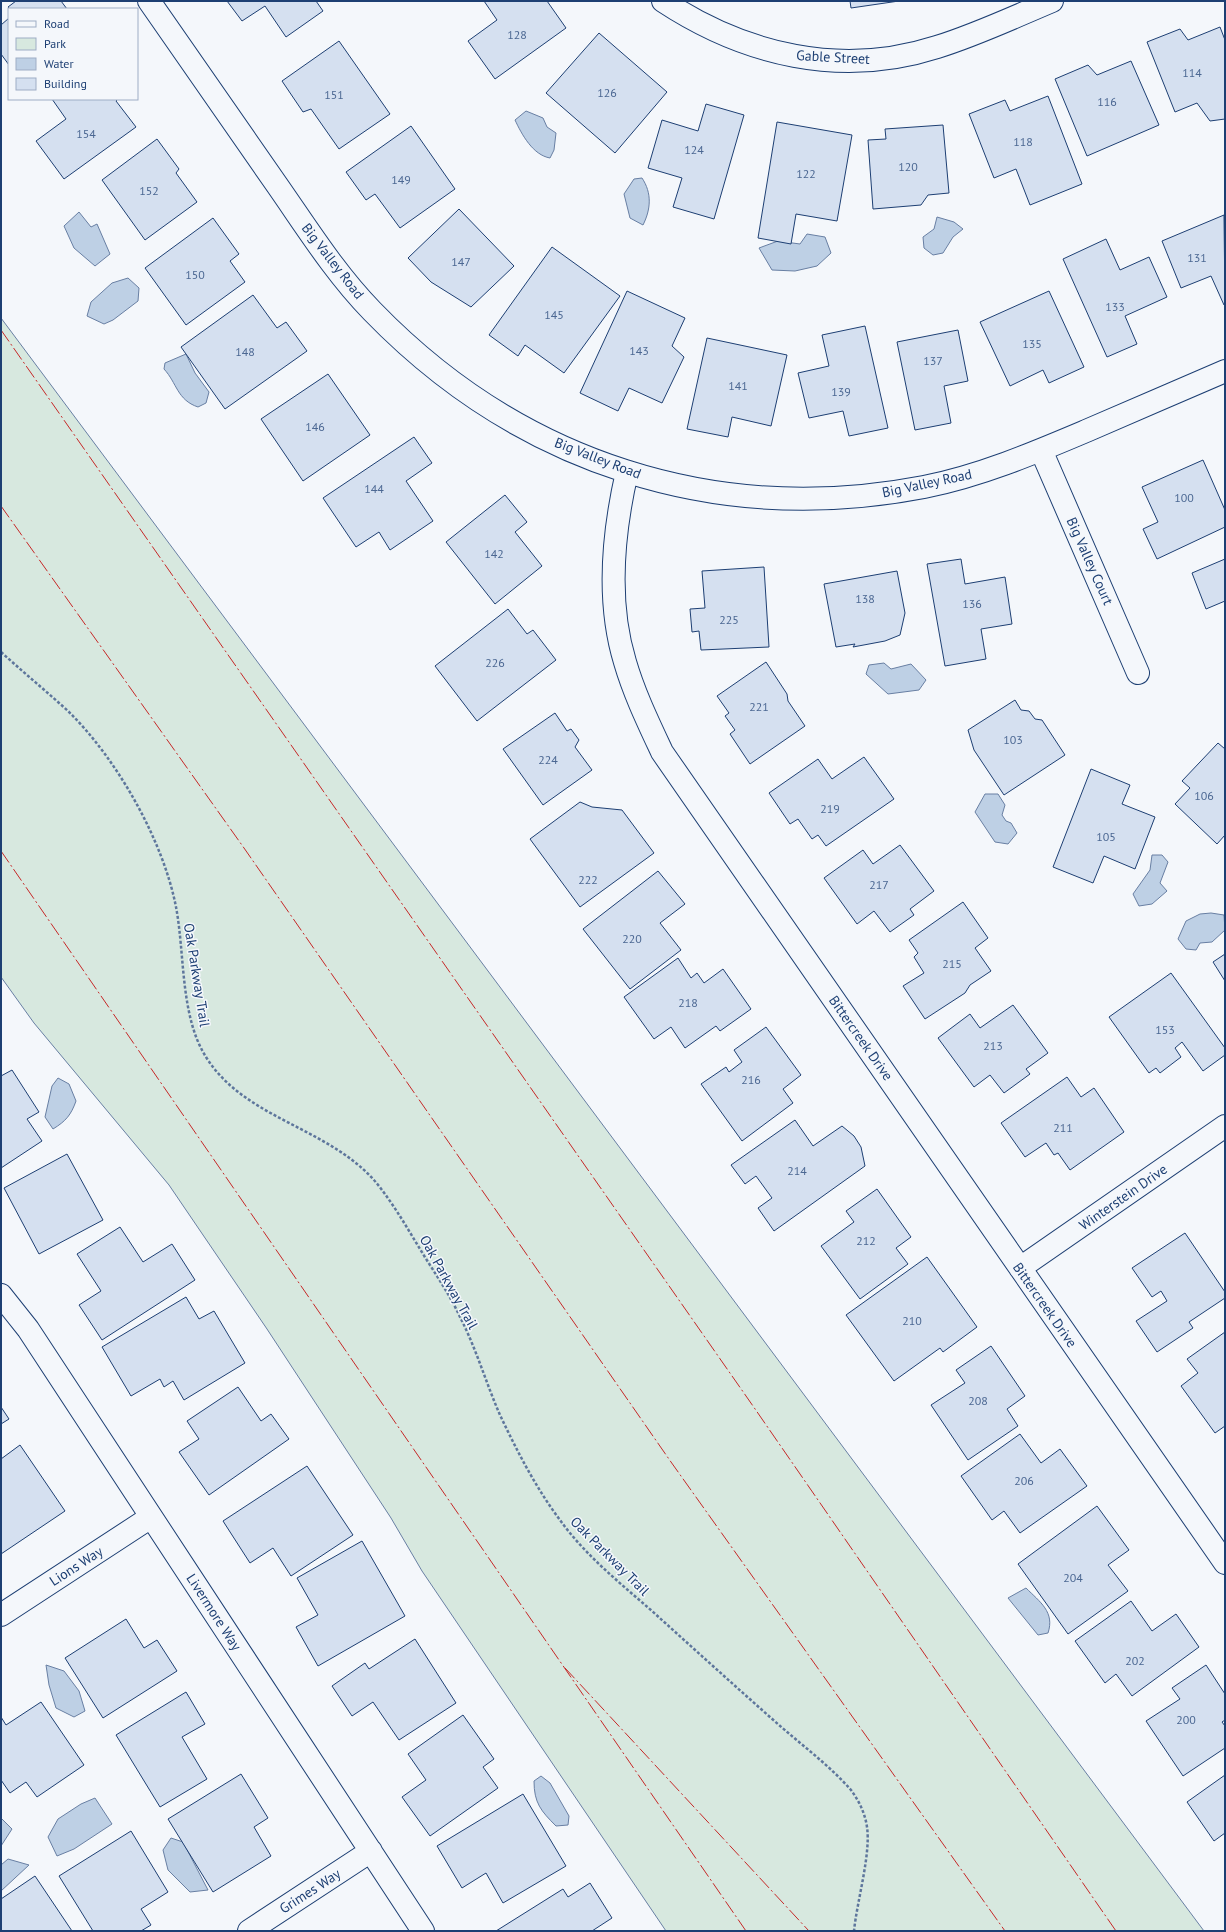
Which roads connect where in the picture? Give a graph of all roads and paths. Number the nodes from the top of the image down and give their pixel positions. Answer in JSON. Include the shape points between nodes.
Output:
{"nodes":[{"id":1,"x":149,"y":1,"type":"edge"},
{"id":2,"x":663,"y":1,"type":"edge"},
{"id":3,"x":1052,"y":1,"type":"edge"},
{"id":4,"x":1225,"y":371,"type":"edge"},
{"id":5,"x":1041,"y":450,"type":"junction"},
{"id":6,"x":627,"y":472,"type":"junction"},
{"id":7,"x":1,"y":652,"type":"edge"},
{"id":8,"x":1138,"y":673,"type":"dead end"},
{"id":9,"x":1225,"y":1126,"type":"edge"},
{"id":10,"x":1020,"y":1268,"type":"junction"},
{"id":11,"x":1,"y":1295,"type":"edge"},
{"id":12,"x":151,"y":1517,"type":"junction"},
{"id":13,"x":1225,"y":1563,"type":"edge"},
{"id":14,"x":1,"y":1615,"type":"edge"},
{"id":15,"x":371,"y":1851,"type":"junction"},
{"id":16,"x":250,"y":1931,"type":"edge"},
{"id":17,"x":423,"y":1931,"type":"edge"},
{"id":18,"x":854,"y":1931,"type":"edge"}],
"edges":[{"from":1,"to":6,"type":"street","name":"Big Valley Road","via":[[330,261],[370,308],[414,352],[463,390],[516,424],[571,451]]},
{"from":2,"to":3,"type":"street","name":"Gable Street","via":[[714,31],[744,43],[775,53],[840,61],[872,60],[936,48]]},
{"from":4,"to":5,"type":"street","name":"Big Valley Road"},
{"from":5,"to":6,"type":"street","name":"Big Valley Road","via":[[986,471],[926,487],[865,496],[803,499],[733,494]]},
{"from":5,"to":8,"type":"street","name":"Big Valley Court"},
{"from":6,"to":10,"type":"street","name":"Bittercreek Drive","via":[[618,514],[613,563],[615,612],[624,660],[640,707],[662,752]]},
{"from":7,"to":18,"type":"path","name":"Oak Parkway Trail","via":[[70,713],[93,740],[126,786],[152,833],[168,870],[177,909],[193,1028],[203,1053],[216,1072],[231,1087],[266,1111],[304,1129],[344,1153],[377,1184],[400,1216],[461,1318],[499,1413],[520,1455],[562,1523],[626,1588],[853,1793],[862,1808],[868,1828]]},
{"from":9,"to":10,"type":"street","name":"Winterstein Drive"},
{"from":10,"to":13,"type":"street","name":"Bittercreek Drive"},
{"from":11,"to":12,"type":"street","name":"Livermore Way","via":[[28,1329]]},
{"from":12,"to":14,"type":"street","name":"Lions Way"},
{"from":12,"to":15,"type":"street","name":"Livermore Way"},
{"from":15,"to":16,"type":"street","name":"Grimes Way"},
{"from":15,"to":17,"type":"street","name":"Livermore Way"}]}
